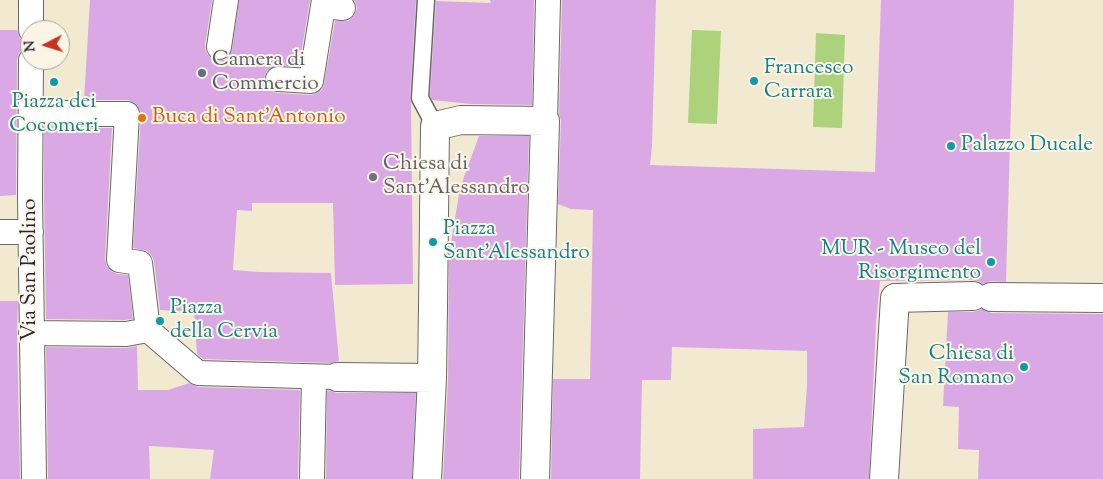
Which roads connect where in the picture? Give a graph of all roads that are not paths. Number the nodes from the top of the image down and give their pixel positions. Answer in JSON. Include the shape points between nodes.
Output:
{"nodes":[{"id":1,"x":31,"y":0,"type":"edge"},
{"id":2,"x":226,"y":0,"type":"edge"},
{"id":3,"x":426,"y":0,"type":"edge"},
{"id":4,"x":548,"y":0,"type":"edge"},
{"id":5,"x":330,"y":5,"type":"edge"},
{"id":6,"x":31,"y":20,"type":"edge"},
{"id":7,"x":220,"y":47,"type":"dead end"},
{"id":8,"x":31,"y":70,"type":"edge"},
{"id":9,"x":278,"y":79,"type":"dead end"},
{"id":10,"x":32,"y":111,"type":"junction"},
{"id":11,"x":546,"y":121,"type":"junction"},
{"id":12,"x":435,"y":126,"type":"junction"},
{"id":13,"x":0,"y":232,"type":"edge"},
{"id":14,"x":31,"y":232,"type":"junction"},
{"id":15,"x":1103,"y":298,"type":"edge"},
{"id":16,"x":148,"y":330,"type":"junction"},
{"id":17,"x":32,"y":333,"type":"junction"},
{"id":18,"x":318,"y":377,"type":"junction"},
{"id":19,"x":431,"y":386,"type":"junction"},
{"id":20,"x":34,"y":479,"type":"edge"},
{"id":21,"x":312,"y":479,"type":"edge"},
{"id":22,"x":427,"y":479,"type":"edge"},
{"id":23,"x":535,"y":479,"type":"edge"},
{"id":24,"x":884,"y":479,"type":"edge"}],
"edges":[{"from":1,"to":6,"type":"street"},
{"from":2,"to":7,"type":"street"},
{"from":3,"to":12,"type":"lane","via":[[420,98]]},
{"from":4,"to":11,"type":"street"},
{"from":5,"to":9,"type":"street","via":[[311,81]]},
{"from":8,"to":10,"type":"street","name":"Via San Paolino"},
{"from":10,"to":14,"type":"street","name":"Via San Paolino"},
{"from":10,"to":16,"type":"street","via":[[127,114],[119,260],[140,263]]},
{"from":11,"to":12,"type":"street","via":[[461,120]]},
{"from":11,"to":23,"type":"street"},
{"from":12,"to":19,"type":"street"},
{"from":13,"to":14,"type":"street"},
{"from":14,"to":17,"type":"street","name":"Via San Paolino"},
{"from":15,"to":24,"type":"street","via":[[1068,289],[982,296],[895,298]]},
{"from":16,"to":17,"type":"street","via":[[126,334]]},
{"from":16,"to":18,"type":"street","via":[[198,373]]},
{"from":17,"to":20,"type":"street","name":"Via San Paolino"},
{"from":18,"to":19,"type":"street"},
{"from":18,"to":21,"type":"street"},
{"from":19,"to":22,"type":"street"}]}
